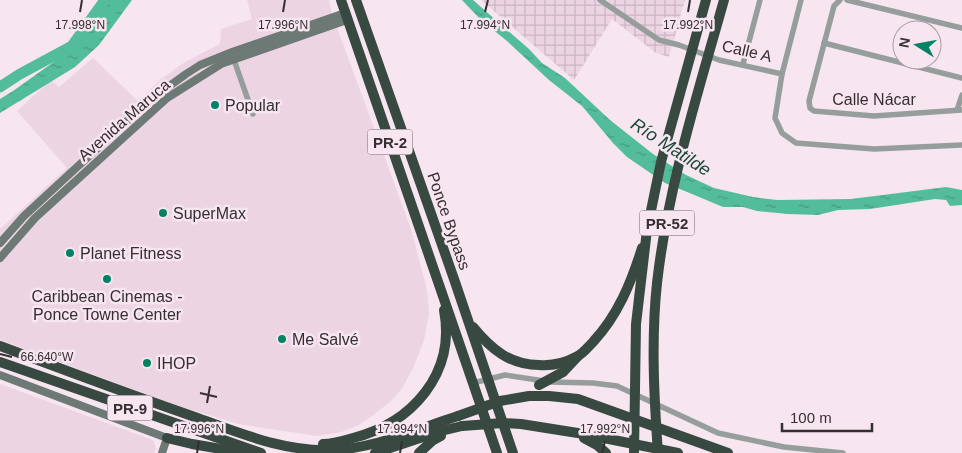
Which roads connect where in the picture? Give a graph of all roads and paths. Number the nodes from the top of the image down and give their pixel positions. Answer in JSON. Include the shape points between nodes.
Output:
{"nodes":[{"id":1,"x":341,"y":0,"type":"edge"},
{"id":2,"x":356,"y":0,"type":"edge"},
{"id":3,"x":600,"y":0,"type":"edge"},
{"id":4,"x":706,"y":0,"type":"edge"},
{"id":5,"x":724,"y":0,"type":"edge"},
{"id":6,"x":760,"y":0,"type":"edge"},
{"id":7,"x":801,"y":0,"type":"edge"},
{"id":8,"x":840,"y":0,"type":"edge"},
{"id":9,"x":847,"y":0,"type":"edge"},
{"id":10,"x":346,"y":17,"type":"junction"},
{"id":11,"x":962,"y":28,"type":"edge"},
{"id":12,"x":824,"y":43,"type":"junction"},
{"id":13,"x":234,"y":60,"type":"junction"},
{"id":14,"x":743,"y":64,"type":"junction"},
{"id":15,"x":782,"y":74,"type":"junction"},
{"id":16,"x":962,"y":78,"type":"edge"},
{"id":17,"x":962,"y":95,"type":"edge"},
{"id":18,"x":960,"y":110,"type":"edge"},
{"id":19,"x":253,"y":114,"type":"dead end"},
{"id":20,"x":962,"y":145,"type":"edge"},
{"id":21,"x":647,"y":230,"type":"junction"},
{"id":22,"x":0,"y":243,"type":"edge"},
{"id":23,"x":0,"y":258,"type":"edge"},
{"id":24,"x":443,"y":294,"type":"junction"},
{"id":25,"x":467,"y":320,"type":"junction"},
{"id":26,"x":0,"y":346,"type":"edge"},
{"id":27,"x":578,"y":356,"type":"junction"},
{"id":28,"x":0,"y":362,"type":"edge"},
{"id":29,"x":0,"y":375,"type":"edge"},
{"id":30,"x":488,"y":379,"type":"junction"},
{"id":31,"x":473,"y":383,"type":"junction"},
{"id":32,"x":500,"y":401,"type":"junction"},
{"id":33,"x":459,"y":427,"type":"junction"},
{"id":34,"x":569,"y":432,"type":"junction"},
{"id":35,"x":166,"y":438,"type":"junction"},
{"id":36,"x":303,"y":450,"type":"junction"},
{"id":37,"x":495,"y":450,"type":"edge"},
{"id":38,"x":162,"y":453,"type":"edge"},
{"id":39,"x":244,"y":453,"type":"edge"},
{"id":40,"x":261,"y":453,"type":"edge"},
{"id":41,"x":376,"y":453,"type":"edge"},
{"id":42,"x":419,"y":453,"type":"edge"},
{"id":43,"x":513,"y":453,"type":"edge"},
{"id":44,"x":606,"y":453,"type":"edge"},
{"id":45,"x":634,"y":453,"type":"edge"},
{"id":46,"x":658,"y":453,"type":"edge"},
{"id":47,"x":678,"y":453,"type":"edge"},
{"id":48,"x":728,"y":453,"type":"edge"},
{"id":49,"x":843,"y":453,"type":"edge"}],
"edges":[{"from":1,"to":10,"type":"highway","name":"Ponce Bypass","number":"PR-2"},
{"from":2,"to":25,"type":"highway","name":"Ponce Bypass","number":"PR-2"},
{"from":3,"to":14,"type":"street","name":"Calle A","via":[[659,40],[719,60]]},
{"from":4,"to":21,"type":"highway","number":"PR-52","bridge":true,"via":[[661,162]]},
{"from":5,"to":46,"type":"highway","number":"PR-52","bridge":true,"via":[[681,154],[657,283],[653,356]]},
{"from":6,"to":14,"type":"street"},
{"from":7,"to":15,"type":"street"},
{"from":8,"to":12,"type":"street","name":"Calle Nácar","via":[[834,6]]},
{"from":9,"to":11,"type":"street"},
{"from":10,"to":13,"type":"street","name":"Avenida Maruca"},
{"from":10,"to":22,"type":"street","name":"Avenida Maruca","via":[[232,52],[179,78],[115,132],[24,216]]},
{"from":10,"to":24,"type":"highway","name":"Ponce Bypass","number":"PR-2"},
{"from":12,"to":16,"type":"street"},
{"from":12,"to":18,"type":"street","name":"Calle Nácar","via":[[809,101],[814,112],[874,116]]},
{"from":13,"to":19,"type":"street"},
{"from":13,"to":23,"type":"street","name":"Avenida Maruca","via":[[204,73],[160,104],[35,218]]},
{"from":14,"to":15,"type":"street","name":"Calle A"},
{"from":15,"to":20,"type":"street","via":[[775,118],[782,133],[796,143],[874,148]]},
{"from":17,"to":18,"type":"street"},
{"from":21,"to":27,"type":"highway","bridge":true,"via":[[626,294],[613,317]]},
{"from":21,"to":45,"type":"highway","number":"PR-52","bridge":true,"via":[[636,324]]},
{"from":24,"to":31,"type":"highway","name":"Ponce Bypass","number":"PR-2"},
{"from":24,"to":36,"type":"highway","via":[[446,337],[443,354],[437,373],[421,399],[401,417],[376,432]]},
{"from":25,"to":27,"type":"highway","via":[[502,356],[522,363],[542,365]]},
{"from":25,"to":30,"type":"highway","name":"Ponce Bypass","number":"PR-2"},
{"from":26,"to":36,"type":"highway","number":"PR-9","via":[[127,394],[268,442]]},
{"from":27,"to":32,"type":"highway","bridge":true,"via":[[549,381]]},
{"from":28,"to":40,"type":"highway","number":"PR-9"},
{"from":29,"to":35,"type":"street"},
{"from":30,"to":31,"type":"street"},
{"from":30,"to":43,"type":"highway","name":"Ponce Bypass","number":"PR-2"},
{"from":30,"to":49,"type":"street","via":[[505,375],[617,386],[718,433],[784,447]]},
{"from":31,"to":37,"type":"highway","name":"Ponce Bypass","number":"PR-2"},
{"from":32,"to":36,"type":"highway","number":"PR-9","bridge":true,"via":[[358,447]]},
{"from":32,"to":48,"type":"highway","via":[[549,396],[591,403]]},
{"from":33,"to":34,"type":"highway","bridge":true,"via":[[496,422]]},
{"from":33,"to":41,"type":"highway"},
{"from":33,"to":42,"type":"highway","via":[[432,441]]},
{"from":34,"to":44,"type":"highway","via":[[590,441]]},
{"from":34,"to":47,"type":"highway"},
{"from":35,"to":38,"type":"street"},
{"from":35,"to":39,"type":"highway"}]}
